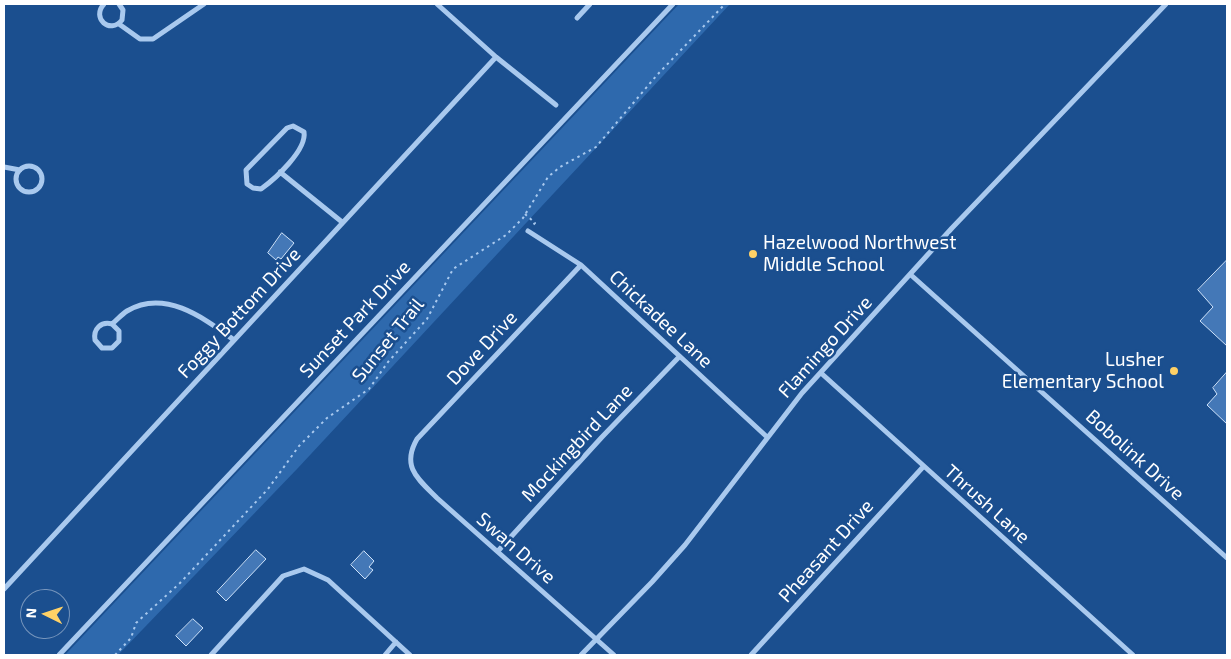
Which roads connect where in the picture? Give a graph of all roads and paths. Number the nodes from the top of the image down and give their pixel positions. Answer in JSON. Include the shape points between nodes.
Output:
{"nodes":[{"id":1,"x":104,"y":4,"type":"edge"},
{"id":2,"x":119,"y":4,"type":"edge"},
{"id":3,"x":204,"y":4,"type":"edge"},
{"id":4,"x":437,"y":4,"type":"edge"},
{"id":5,"x":590,"y":4,"type":"edge"},
{"id":6,"x":673,"y":4,"type":"edge"},
{"id":7,"x":725,"y":4,"type":"edge"},
{"id":8,"x":1166,"y":4,"type":"edge"},
{"id":9,"x":577,"y":18,"type":"dead end"},
{"id":10,"x":119,"y":24,"type":"junction"},
{"id":11,"x":496,"y":57,"type":"junction"},
{"id":12,"x":556,"y":105,"type":"dead end"},
{"id":13,"x":4,"y":167,"type":"edge"},
{"id":14,"x":20,"y":170,"type":"junction"},
{"id":15,"x":280,"y":172,"type":"junction"},
{"id":16,"x":525,"y":214,"type":"junction"},
{"id":17,"x":342,"y":222,"type":"junction"},
{"id":18,"x":528,"y":231,"type":"joint"},
{"id":19,"x":580,"y":265,"type":"junction"},
{"id":20,"x":910,"y":275,"type":"junction"},
{"id":21,"x":112,"y":324,"type":"junction"},
{"id":22,"x":234,"y":340,"type":"junction"},
{"id":23,"x":679,"y":357,"type":"junction"},
{"id":24,"x":821,"y":374,"type":"junction"},
{"id":25,"x":767,"y":437,"type":"junction"},
{"id":26,"x":410,"y":455,"type":"joint"},
{"id":27,"x":923,"y":467,"type":"junction"},
{"id":28,"x":498,"y":551,"type":"junction"},
{"id":29,"x":1227,"y":558,"type":"edge"},
{"id":30,"x":4,"y":589,"type":"edge"},
{"id":31,"x":597,"y":639,"type":"junction"},
{"id":32,"x":396,"y":642,"type":"junction"},
{"id":33,"x":59,"y":655,"type":"edge"},
{"id":34,"x":115,"y":655,"type":"edge"},
{"id":35,"x":211,"y":655,"type":"edge"},
{"id":36,"x":385,"y":655,"type":"edge"},
{"id":37,"x":410,"y":655,"type":"edge"},
{"id":38,"x":581,"y":655,"type":"edge"},
{"id":39,"x":614,"y":655,"type":"edge"},
{"id":40,"x":751,"y":655,"type":"edge"},
{"id":41,"x":1133,"y":655,"type":"edge"}],
"edges":[{"from":1,"to":10,"type":"street","via":[[98,12],[101,22],[110,26]]},
{"from":2,"to":10,"type":"street","via":[[124,15]]},
{"from":3,"to":10,"type":"street","via":[[153,39],[140,39]]},
{"from":4,"to":11,"type":"street"},
{"from":5,"to":9,"type":"street"},
{"from":6,"to":33,"type":"street","name":"Sunset Park Drive"},
{"from":7,"to":16,"type":"path","name":"Sunset Trail","via":[[657,74],[596,147],[548,177]]},
{"from":8,"to":20,"type":"street","name":"Flamingo Drive"},
{"from":11,"to":12,"type":"street"},
{"from":11,"to":17,"type":"street","name":"Foggy Bottom Drive"},
{"from":13,"to":14,"type":"street"},
{"from":14,"to":14,"type":"street","via":[[16,180],[20,189],[30,192],[39,188],[42,179],[38,170],[29,166]]},
{"from":15,"to":15,"type":"street","via":[[261,189],[247,184],[245,177],[246,170],[287,128],[299,128],[305,139]]},
{"from":15,"to":17,"type":"street"},
{"from":16,"to":18,"type":"path","via":[[535,223]]},
{"from":16,"to":34,"type":"path","name":"Sunset Trail","via":[[506,235],[453,269],[427,319],[388,362],[369,389],[327,418],[300,446],[268,490],[180,583],[136,623],[131,638]]},
{"from":17,"to":22,"type":"street","name":"Foggy Bottom Drive"},
{"from":18,"to":19,"type":"street","name":"Chickadee Lane"},
{"from":19,"to":23,"type":"street","name":"Chickadee Lane"},
{"from":19,"to":26,"type":"street","name":"Dove Drive","via":[[417,439]]},
{"from":20,"to":24,"type":"street","name":"Flamingo Drive"},
{"from":20,"to":29,"type":"street","name":"Bobolink Drive"},
{"from":21,"to":21,"type":"street","via":[[102,324],[95,330],[95,340],[102,348],[112,348],[119,341],[119,331]]},
{"from":21,"to":22,"type":"street","via":[[138,306],[168,304],[200,315]]},
{"from":22,"to":30,"type":"street","name":"Foggy Bottom Drive"},
{"from":23,"to":25,"type":"street","name":"Chickadee Lane"},
{"from":23,"to":28,"type":"street","name":"Mockingbird Lane"},
{"from":24,"to":25,"type":"street","name":"Flamingo Drive"},
{"from":24,"to":27,"type":"street","name":"Thrush Lane"},
{"from":25,"to":31,"type":"street","name":"Flamingo Drive","via":[[685,544]]},
{"from":26,"to":28,"type":"street","name":"Swan Drive","via":[[411,467],[417,478]]},
{"from":27,"to":40,"type":"street","name":"Pheasant Drive"},
{"from":27,"to":41,"type":"street","name":"Thrush Lane"},
{"from":28,"to":31,"type":"street","name":"Swan Drive"},
{"from":31,"to":38,"type":"street","name":"Flamingo Drive"},
{"from":31,"to":39,"type":"street","name":"Swan Drive"},
{"from":32,"to":35,"type":"street","via":[[328,580],[304,569],[283,576]]},
{"from":32,"to":36,"type":"street"},
{"from":32,"to":37,"type":"street"}]}
